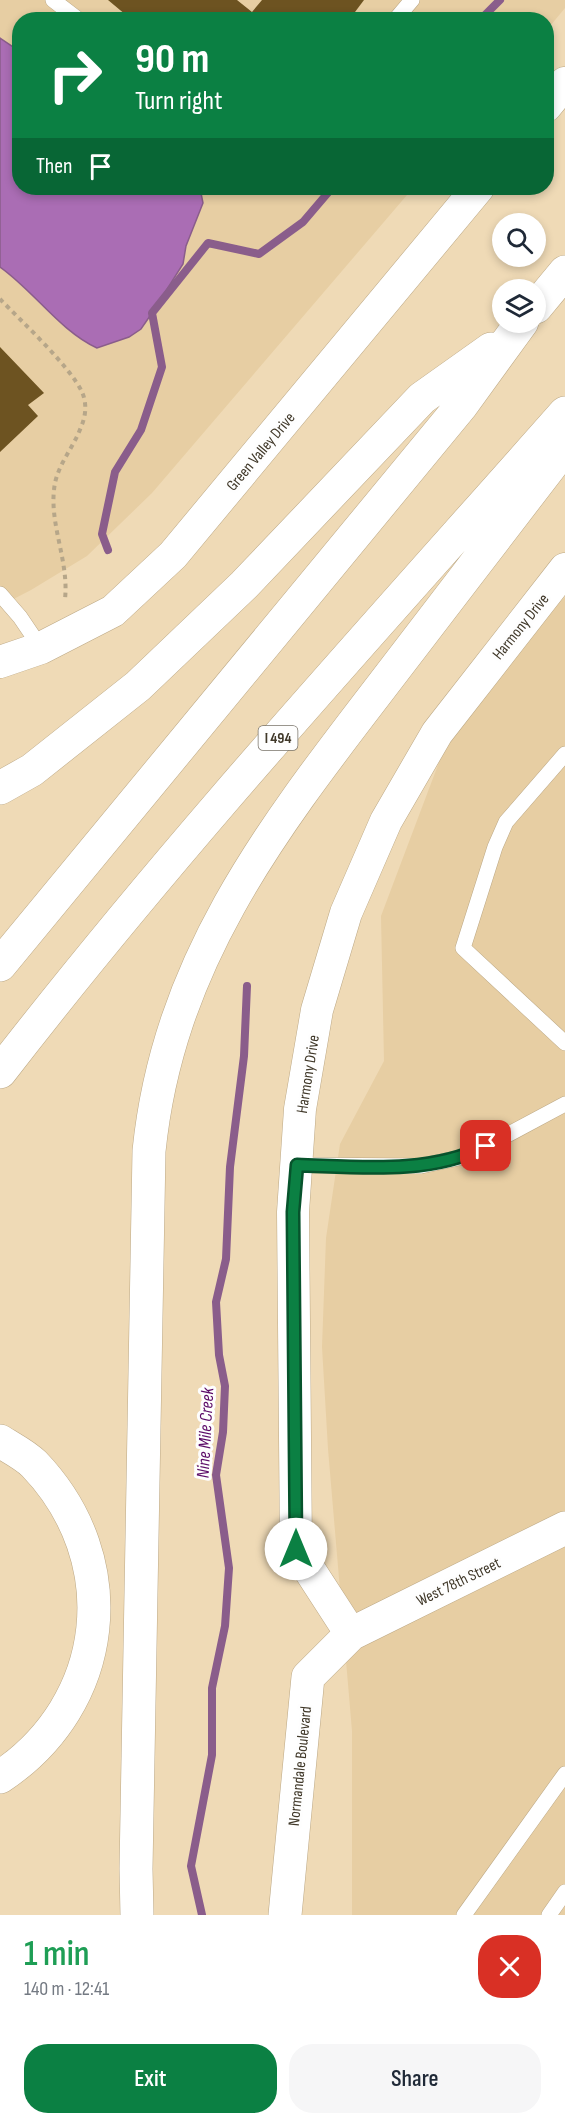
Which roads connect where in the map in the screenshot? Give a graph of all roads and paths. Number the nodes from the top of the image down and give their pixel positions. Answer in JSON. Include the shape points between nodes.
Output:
{"nodes":[{"id":1,"x":53,"y":0,"type":"edge"},
{"id":2,"x":411,"y":0,"type":"edge"},
{"id":3,"x":69,"y":12,"type":"edge"},
{"id":4,"x":401,"y":12,"type":"edge"},
{"id":5,"x":565,"y":83,"type":"edge"},
{"id":6,"x":554,"y":96,"type":"edge"},
{"id":7,"x":472,"y":195,"type":"edge"},
{"id":8,"x":565,"y":272,"type":"edge"},
{"id":9,"x":546,"y":295,"type":"edge"},
{"id":10,"x":0,"y":299,"type":"edge"},
{"id":11,"x":510,"y":333,"type":"edge"},
{"id":12,"x":514,"y":333,"type":"edge"},
{"id":13,"x":565,"y":413,"type":"edge"},
{"id":14,"x":565,"y":447,"type":"edge"},
{"id":15,"x":565,"y":569,"type":"edge"},
{"id":16,"x":0,"y":594,"type":"edge"},
{"id":17,"x":65,"y":599,"type":"dead end"},
{"id":18,"x":41,"y":648,"type":"junction"},
{"id":19,"x":0,"y":662,"type":"edge"},
{"id":20,"x":565,"y":754,"type":"edge"},
{"id":21,"x":0,"y":788,"type":"edge"},
{"id":22,"x":0,"y":965,"type":"edge"},
{"id":23,"x":565,"y":1043,"type":"edge"},
{"id":24,"x":0,"y":1072,"type":"edge"},
{"id":25,"x":565,"y":1104,"type":"edge"},
{"id":26,"x":297,"y":1165,"type":"junction"},
{"id":27,"x":0,"y":1441,"type":"edge"},
{"id":28,"x":564,"y":1532,"type":"edge"},
{"id":29,"x":351,"y":1634,"type":"junction"},
{"id":30,"x":565,"y":1774,"type":"edge"},
{"id":31,"x":0,"y":1778,"type":"edge"},
{"id":32,"x":565,"y":1892,"type":"edge"},
{"id":33,"x":137,"y":1915,"type":"edge"},
{"id":34,"x":285,"y":1915,"type":"edge"},
{"id":35,"x":464,"y":1915,"type":"edge"},
{"id":36,"x":549,"y":1915,"type":"edge"}],
"edges":[{"from":1,"to":3,"type":"lane"},
{"from":2,"to":4,"type":"lane"},
{"from":5,"to":6,"type":"street"},
{"from":7,"to":18,"type":"street","name":"Green Valley Drive","via":[[173,555],[112,611]]},
{"from":8,"to":9,"type":"main road"},
{"from":10,"to":17,"type":"path","via":[[83,393],[86,410],[82,427],[58,471],[54,492],[66,565]]},
{"from":11,"to":21,"type":"main road","via":[[422,398],[244,585],[138,686],[32,770]]},
{"from":12,"to":22,"type":"main road","via":[[461,406]]},
{"from":13,"to":24,"type":"main road","number":"I 494","via":[[284,730],[74,977]]},
{"from":14,"to":33,"type":"main road","via":[[316,772],[256,858],[214,929],[182,1002],[170,1041],[149,1151]]},
{"from":15,"to":26,"type":"street","name":"Harmony Drive","via":[[436,733],[386,821],[346,913],[317,1010],[300,1109]]},
{"from":16,"to":18,"type":"lane"},
{"from":18,"to":19,"type":"street","name":"Green Valley Drive"},
{"from":20,"to":23,"type":"lane","via":[[506,822],[463,948]]},
{"from":25,"to":26,"type":"lane","via":[[468,1156],[421,1166]]},
{"from":26,"to":29,"type":"street","name":"Harmony Drive","via":[[293,1212],[296,1549]]},
{"from":27,"to":31,"type":"main road","via":[[33,1463],[78,1527],[94,1598],[93,1634],[82,1678],[68,1708],[48,1737]]},
{"from":28,"to":29,"type":"main road","name":"West 78th Street"},
{"from":29,"to":34,"type":"main road","name":"Normandale Boulevard","via":[[308,1677]]},
{"from":30,"to":35,"type":"lane"},
{"from":32,"to":36,"type":"lane"}]}
